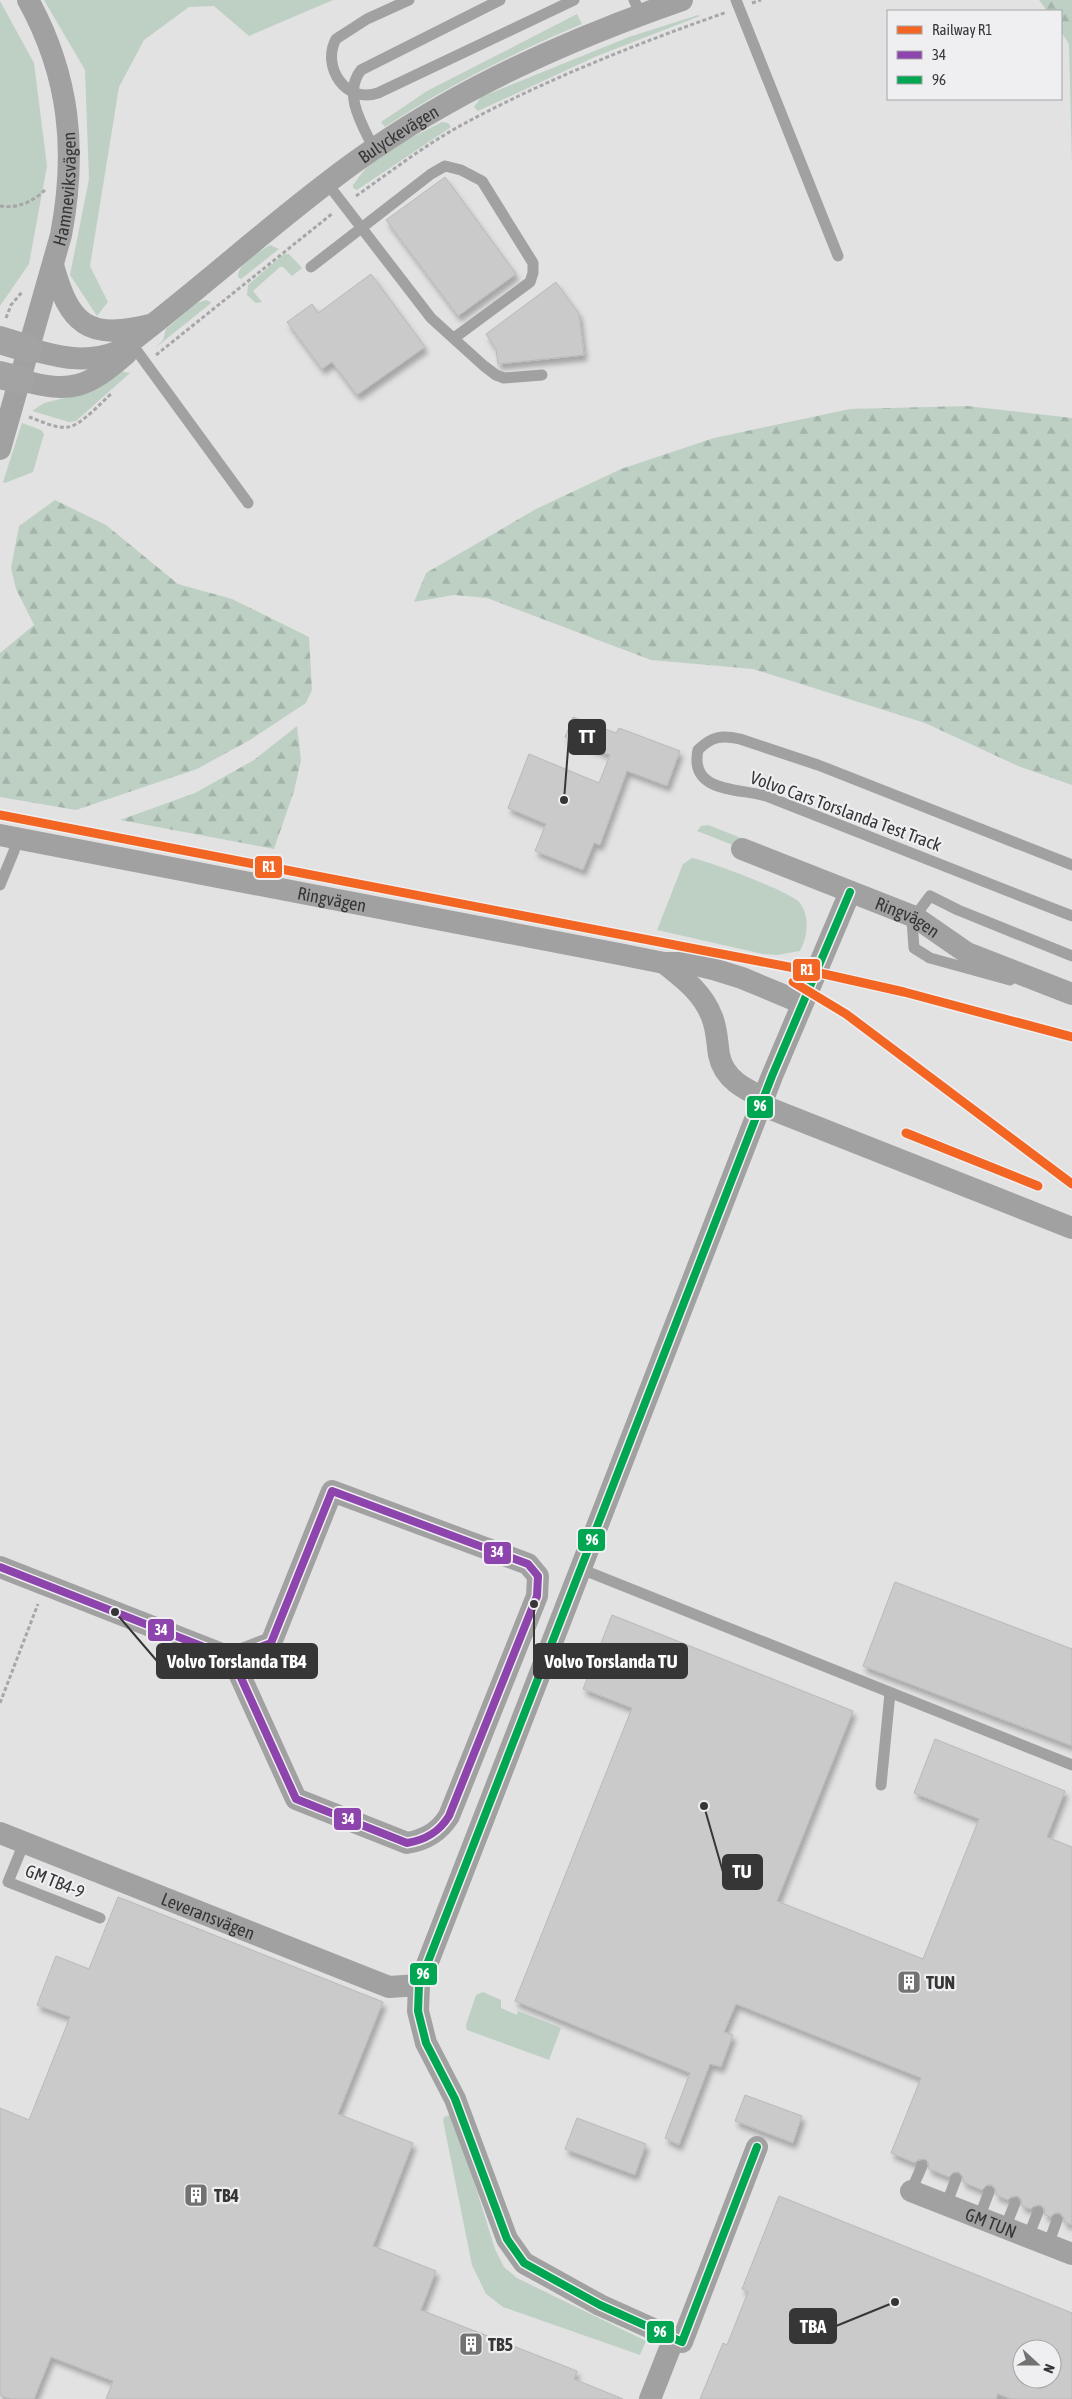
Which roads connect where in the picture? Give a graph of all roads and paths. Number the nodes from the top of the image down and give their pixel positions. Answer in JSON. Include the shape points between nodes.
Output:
{"nodes":[{"id":1,"x":28,"y":0,"type":"edge"},
{"id":2,"x":409,"y":0,"type":"edge"},
{"id":3,"x":500,"y":0,"type":"edge"},
{"id":4,"x":574,"y":0,"type":"edge"},
{"id":5,"x":682,"y":0,"type":"edge"},
{"id":6,"x":736,"y":0,"type":"edge"},
{"id":7,"x":637,"y":8,"type":"edge"},
{"id":8,"x":353,"y":94,"type":"junction"},
{"id":9,"x":374,"y":149,"type":"junction"},
{"id":10,"x":327,"y":183,"type":"junction"},
{"id":11,"x":50,"y":184,"type":"dead end"},
{"id":12,"x":0,"y":206,"type":"edge"},
{"id":13,"x":361,"y":228,"type":"junction"},
{"id":14,"x":838,"y":256,"type":"dead end"},
{"id":15,"x":53,"y":264,"type":"junction"},
{"id":16,"x":311,"y":268,"type":"dead end"},
{"id":17,"x":24,"y":289,"type":"dead end"},
{"id":18,"x":3,"y":330,"type":"edge"},
{"id":19,"x":141,"y":336,"type":"junction"},
{"id":20,"x":454,"y":338,"type":"junction"},
{"id":21,"x":29,"y":349,"type":"junction"},
{"id":22,"x":542,"y":375,"type":"dead end"},
{"id":23,"x":10,"y":377,"type":"edge"},
{"id":24,"x":0,"y":449,"type":"edge"},
{"id":25,"x":248,"y":503,"type":"dead end"},
{"id":26,"x":8,"y":836,"type":"edge"},
{"id":27,"x":742,"y":849,"type":"dead end"},
{"id":28,"x":1072,"y":865,"type":"edge"},
{"id":29,"x":0,"y":885,"type":"edge"},
{"id":30,"x":850,"y":892,"type":"junction"},
{"id":31,"x":915,"y":916,"type":"junction"},
{"id":32,"x":1072,"y":916,"type":"edge"},
{"id":33,"x":1072,"y":956,"type":"edge"},
{"id":34,"x":664,"y":962,"type":"junction"},
{"id":35,"x":1072,"y":996,"type":"edge"},
{"id":36,"x":802,"y":1003,"type":"junction"},
{"id":37,"x":762,"y":1101,"type":"junction"},
{"id":38,"x":1072,"y":1228,"type":"edge"},
{"id":39,"x":0,"y":1567,"type":"edge"},
{"id":40,"x":580,"y":1569,"type":"junction"},
{"id":41,"x":46,"y":1585,"type":"junction"},
{"id":42,"x":547,"y":1654,"type":"junction"},
{"id":43,"x":232,"y":1658,"type":"junction"},
{"id":44,"x":580,"y":1667,"type":"dead end"},
{"id":45,"x":890,"y":1693,"type":"junction"},
{"id":46,"x":0,"y":1703,"type":"edge"},
{"id":47,"x":1072,"y":1765,"type":"edge"},
{"id":48,"x":881,"y":1785,"type":"dead end"},
{"id":49,"x":0,"y":1834,"type":"edge"},
{"id":50,"x":24,"y":1843,"type":"junction"},
{"id":51,"x":100,"y":1918,"type":"dead end"},
{"id":52,"x":419,"y":1985,"type":"junction"},
{"id":53,"x":757,"y":2147,"type":"dead end"},
{"id":54,"x":922,"y":2166,"type":"dead end"},
{"id":55,"x":956,"y":2179,"type":"dead end"},
{"id":56,"x":912,"y":2191,"type":"joint"},
{"id":57,"x":988,"y":2192,"type":"dead end"},
{"id":58,"x":1015,"y":2203,"type":"dead end"},
{"id":59,"x":946,"y":2205,"type":"junction"},
{"id":60,"x":1038,"y":2212,"type":"dead end"},
{"id":61,"x":979,"y":2218,"type":"junction"},
{"id":62,"x":1057,"y":2220,"type":"dead end"},
{"id":63,"x":1005,"y":2228,"type":"junction"},
{"id":64,"x":1038,"y":2241,"type":"junction"},
{"id":65,"x":1072,"y":2254,"type":"edge"},
{"id":66,"x":678,"y":2340,"type":"junction"},
{"id":67,"x":650,"y":2399,"type":"edge"}],
"edges":[{"from":1,"to":15,"type":"street","name":"Hamneviksvägen","via":[[57,65],[69,134],[68,202]]},
{"from":2,"to":8,"type":"lane","via":[[367,19],[336,39],[331,56],[334,74]]},
{"from":3,"to":8,"type":"lane","via":[[361,70],[354,78]]},
{"from":4,"to":8,"type":"lane","via":[[378,93],[370,96]]},
{"from":5,"to":7,"type":"street","name":"Bulyckevägen"},
{"from":6,"to":14,"type":"lane"},
{"from":7,"to":9,"type":"street","name":"Bulyckevägen","via":[[491,80]]},
{"from":8,"to":9,"type":"lane","via":[[356,110]]},
{"from":9,"to":10,"type":"street","name":"Bulyckevägen"},
{"from":10,"to":13,"type":"lane"},
{"from":10,"to":19,"type":"street","name":"Bulyckevägen"},
{"from":11,"to":12,"type":"path","via":[[39,196],[26,203]]},
{"from":13,"to":16,"type":"lane"},
{"from":13,"to":20,"type":"lane","via":[[431,318]]},
{"from":13,"to":20,"type":"lane","via":[[445,166],[482,181],[533,263],[533,273],[530,282]]},
{"from":15,"to":19,"type":"street","name":"Bulyckevägen","via":[[66,304],[80,321],[92,328],[106,330],[138,329]]},
{"from":15,"to":21,"type":"street","name":"Hamneviksvägen"},
{"from":17,"to":18,"type":"path","via":[[11,306]]},
{"from":18,"to":21,"type":"main road"},
{"from":19,"to":21,"type":"street","name":"Bulyckevägen","via":[[117,352],[93,358],[68,359]]},
{"from":19,"to":23,"type":"street","name":"Bulyckevägen","via":[[99,376],[75,386],[53,388]]},
{"from":19,"to":25,"type":"lane"},
{"from":20,"to":22,"type":"lane","via":[[496,375],[504,378]]},
{"from":21,"to":23,"type":"street","name":"Hamneviksvägen"},
{"from":23,"to":24,"type":"street","name":"Hamneviksvägen"},
{"from":26,"to":29,"type":"lane"},
{"from":26,"to":34,"type":"street","name":"Ringvägen"},
{"from":27,"to":30,"type":"street","name":"Ringvägen"},
{"from":28,"to":32,"type":"lane","name":"Volvo Cars Torslanda Test Track","via":[[740,739],[715,737],[698,750],[699,773],[714,786],[766,796]]},
{"from":30,"to":31,"type":"street","name":"Ringvägen"},
{"from":30,"to":36,"type":"street"},
{"from":31,"to":33,"type":"lane","via":[[930,896]]},
{"from":31,"to":35,"type":"street","name":"Ringvägen","via":[[967,953]]},
{"from":34,"to":36,"type":"street","name":"Ringvägen","via":[[713,969]]},
{"from":34,"to":37,"type":"street","via":[[696,990],[712,1017],[719,1056],[727,1074],[740,1088]]},
{"from":36,"to":37,"type":"street"},
{"from":37,"to":38,"type":"street"},
{"from":37,"to":40,"type":"street"},
{"from":39,"to":41,"type":"street"},
{"from":40,"to":42,"type":"street"},
{"from":40,"to":45,"type":"lane"},
{"from":41,"to":43,"type":"street"},
{"from":41,"to":46,"type":"path"},
{"from":42,"to":44,"type":"lane"},
{"from":42,"to":52,"type":"street"},
{"from":43,"to":43,"type":"street","via":[[296,1799],[407,1843],[420,1841],[443,1826],[449,1816],[537,1596],[538,1576],[528,1564],[332,1491],[271,1643]]},
{"from":45,"to":47,"type":"lane"},
{"from":45,"to":48,"type":"lane"},
{"from":49,"to":50,"type":"street","name":"Leveransvägen"},
{"from":50,"to":51,"type":"lane","name":"GM TB4-9","via":[[8,1882]]},
{"from":50,"to":52,"type":"street","name":"Leveransvägen","via":[[389,1987]]},
{"from":52,"to":66,"type":"street","via":[[418,2011],[426,2043],[455,2098],[506,2239],[524,2263],[600,2305]]},
{"from":53,"to":66,"type":"street"},
{"from":54,"to":56,"type":"lane"},
{"from":55,"to":59,"type":"lane"},
{"from":56,"to":59,"type":"street","name":"GM TUN"},
{"from":57,"to":61,"type":"lane"},
{"from":58,"to":63,"type":"lane"},
{"from":59,"to":61,"type":"street","name":"GM TUN"},
{"from":60,"to":64,"type":"lane"},
{"from":61,"to":63,"type":"street","name":"GM TUN"},
{"from":62,"to":64,"type":"lane"},
{"from":63,"to":64,"type":"street","name":"GM TUN"},
{"from":64,"to":65,"type":"street","name":"GM TUN"},
{"from":66,"to":67,"type":"street"}]}
